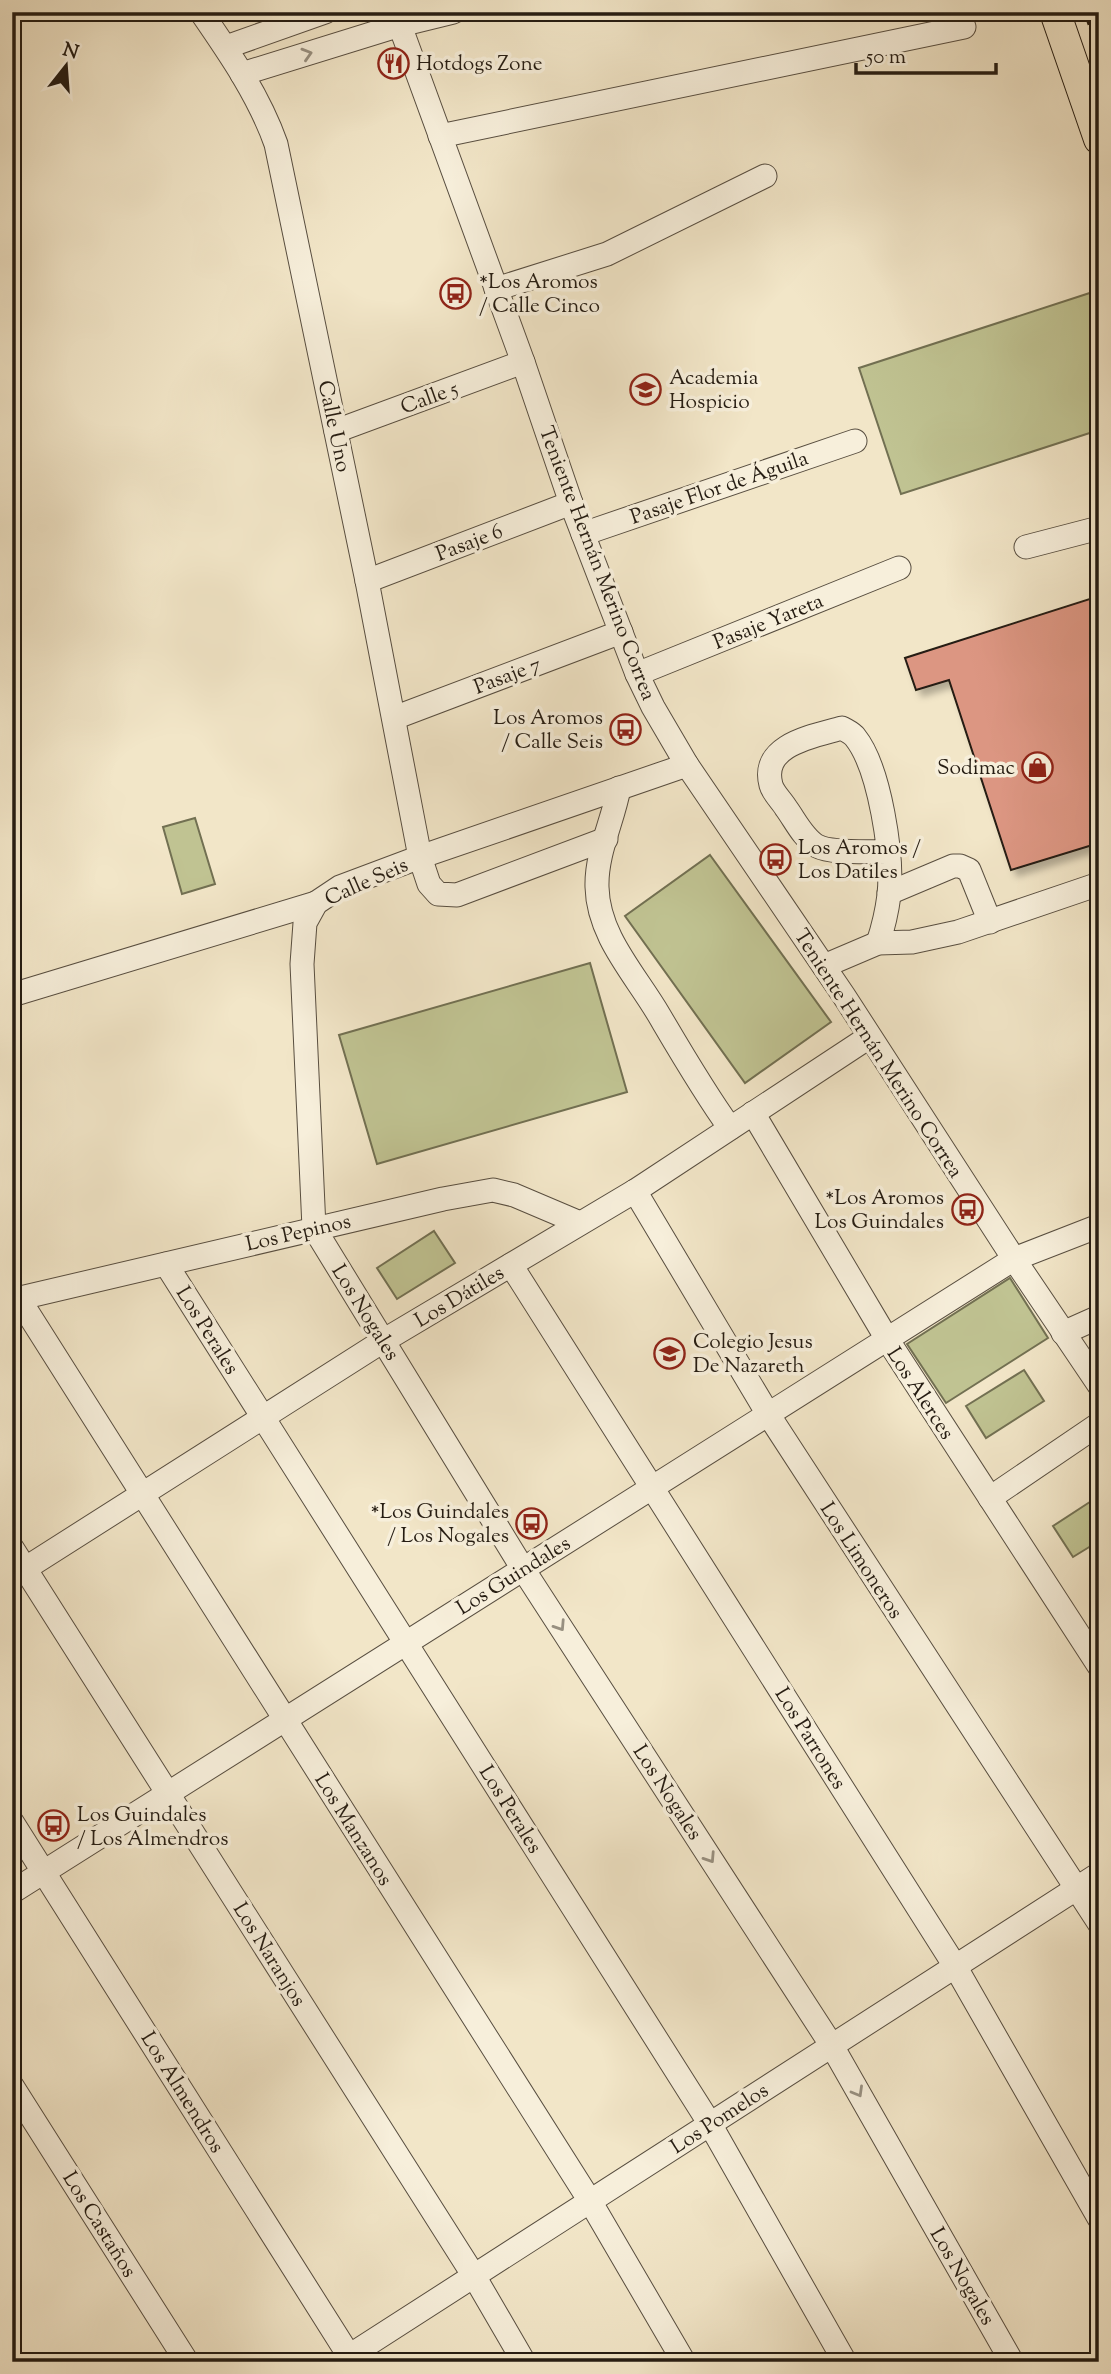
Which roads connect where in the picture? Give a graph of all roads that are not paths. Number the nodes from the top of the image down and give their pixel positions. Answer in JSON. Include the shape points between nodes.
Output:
{"nodes":[{"id":1,"x":201,"y":12,"type":"edge"},
{"id":2,"x":325,"y":12,"type":"edge"},
{"id":3,"x":453,"y":12,"type":"edge"},
{"id":4,"x":1055,"y":12,"type":"edge"},
{"id":5,"x":398,"y":18,"type":"edge"},
{"id":6,"x":964,"y":27,"type":"dead end"},
{"id":7,"x":226,"y":47,"type":"junction"},
{"id":8,"x":242,"y":74,"type":"junction"},
{"id":9,"x":440,"y":136,"type":"junction"},
{"id":10,"x":1099,"y":139,"type":"edge"},
{"id":11,"x":765,"y":176,"type":"dead end"},
{"id":12,"x":496,"y":289,"type":"junction"},
{"id":13,"x":523,"y":362,"type":"junction"},
{"id":14,"x":336,"y":431,"type":"junction"},
{"id":15,"x":855,"y":441,"type":"dead end"},
{"id":16,"x":571,"y":503,"type":"junction"},
{"id":17,"x":1099,"y":528,"type":"edge"},
{"id":18,"x":583,"y":534,"type":"junction"},
{"id":19,"x":1026,"y":547,"type":"dead end"},
{"id":20,"x":899,"y":568,"type":"dead end"},
{"id":21,"x":367,"y":581,"type":"junction"},
{"id":22,"x":621,"y":632,"type":"junction"},
{"id":23,"x":637,"y":674,"type":"junction"},
{"id":24,"x":394,"y":718,"type":"junction"},
{"id":25,"x":687,"y":765,"type":"junction"},
{"id":26,"x":619,"y":788,"type":"junction"},
{"id":27,"x":606,"y":839,"type":"junction"},
{"id":28,"x":887,"y":852,"type":"junction"},
{"id":29,"x":420,"y":857,"type":"junction"},
{"id":30,"x":1099,"y":884,"type":"edge"},
{"id":31,"x":889,"y":894,"type":"junction"},
{"id":32,"x":316,"y":903,"type":"junction"},
{"id":33,"x":990,"y":922,"type":"junction"},
{"id":34,"x":878,"y":943,"type":"junction"},
{"id":35,"x":824,"y":967,"type":"junction"},
{"id":36,"x":12,"y":995,"type":"edge"},
{"id":37,"x":869,"y":1037,"type":"junction"},
{"id":38,"x":753,"y":1113,"type":"junction"},
{"id":39,"x":730,"y":1128,"type":"junction"},
{"id":40,"x":635,"y":1191,"type":"junction"},
{"id":41,"x":580,"y":1223,"type":"junction"},
{"id":42,"x":1099,"y":1226,"type":"edge"},
{"id":43,"x":314,"y":1228,"type":"junction"},
{"id":44,"x":1014,"y":1259,"type":"junction"},
{"id":45,"x":166,"y":1264,"type":"junction"},
{"id":46,"x":512,"y":1265,"type":"junction"},
{"id":47,"x":16,"y":1299,"type":"edge"},
{"id":48,"x":1099,"y":1317,"type":"edge"},
{"id":49,"x":1063,"y":1333,"type":"junction"},
{"id":50,"x":887,"y":1339,"type":"junction"},
{"id":51,"x":383,"y":1341,"type":"junction"},
{"id":52,"x":1099,"y":1385,"type":"edge"},
{"id":53,"x":768,"y":1415,"type":"junction"},
{"id":54,"x":263,"y":1418,"type":"junction"},
{"id":55,"x":1099,"y":1424,"type":"edge"},
{"id":56,"x":652,"y":1488,"type":"junction"},
{"id":57,"x":143,"y":1494,"type":"junction"},
{"id":58,"x":990,"y":1498,"type":"junction"},
{"id":59,"x":12,"y":1548,"type":"edge"},
{"id":60,"x":523,"y":1569,"type":"junction"},
{"id":61,"x":19,"y":1573,"type":"edge"},
{"id":62,"x":406,"y":1643,"type":"junction"},
{"id":63,"x":1099,"y":1666,"type":"edge"},
{"id":64,"x":285,"y":1719,"type":"junction"},
{"id":65,"x":168,"y":1793,"type":"junction"},
{"id":66,"x":12,"y":1822,"type":"edge"},
{"id":67,"x":44,"y":1872,"type":"junction"},
{"id":68,"x":1099,"y":1874,"type":"edge"},
{"id":69,"x":1076,"y":1889,"type":"junction"},
{"id":70,"x":12,"y":1892,"type":"edge"},
{"id":71,"x":1099,"y":1923,"type":"edge"},
{"id":72,"x":955,"y":1966,"type":"junction"},
{"id":73,"x":832,"y":2046,"type":"junction"},
{"id":74,"x":12,"y":2086,"type":"edge"},
{"id":75,"x":710,"y":2124,"type":"junction"},
{"id":76,"x":590,"y":2201,"type":"junction"},
{"id":77,"x":1099,"y":2218,"type":"edge"},
{"id":78,"x":474,"y":2276,"type":"junction"},
{"id":79,"x":347,"y":2360,"type":"edge"},
{"id":80,"x":187,"y":2362,"type":"edge"},
{"id":81,"x":524,"y":2362,"type":"edge"},
{"id":82,"x":684,"y":2362,"type":"edge"},
{"id":83,"x":845,"y":2362,"type":"edge"},
{"id":84,"x":1012,"y":2362,"type":"edge"}],
"edges":[{"from":1,"to":7,"type":"street","name":"Calle Uno"},
{"from":2,"to":7,"type":"street"},
{"from":3,"to":5,"type":"street"},
{"from":4,"to":10,"type":"main road"},
{"from":8,"to":5,"type":"street","one_way":true},
{"from":5,"to":9,"type":"street","name":"Teniente Hernán Merino Correa"},
{"from":6,"to":9,"type":"street"},
{"from":7,"to":8,"type":"street","name":"Calle Uno"},
{"from":8,"to":14,"type":"street","name":"Calle Uno","via":[[276,144]]},
{"from":9,"to":12,"type":"street","name":"Teniente Hernán Merino Correa"},
{"from":11,"to":12,"type":"street","via":[[607,254]]},
{"from":12,"to":13,"type":"street","name":"Teniente Hernán Merino Correa"},
{"from":13,"to":14,"type":"street","name":"Calle 5"},
{"from":13,"to":16,"type":"street","name":"Teniente Hernán Merino Correa"},
{"from":14,"to":21,"type":"street","name":"Calle Uno"},
{"from":15,"to":18,"type":"street","name":"Pasaje Flor de Águila"},
{"from":16,"to":18,"type":"street","name":"Teniente Hernán Merino Correa"},
{"from":16,"to":21,"type":"street","name":"Pasaje 6"},
{"from":17,"to":19,"type":"street"},
{"from":18,"to":22,"type":"street","name":"Teniente Hernán Merino Correa"},
{"from":20,"to":23,"type":"street","name":"Pasaje Yareta"},
{"from":21,"to":24,"type":"street","name":"Calle Uno"},
{"from":22,"to":23,"type":"street","name":"Teniente Hernán Merino Correa"},
{"from":22,"to":24,"type":"street","name":"Pasaje 7"},
{"from":23,"to":25,"type":"street","name":"Teniente Hernán Merino Correa"},
{"from":24,"to":29,"type":"street","name":"Calle Uno"},
{"from":25,"to":26,"type":"street","name":"Calle Seis"},
{"from":25,"to":35,"type":"street","name":"Teniente Hernán Merino Correa"},
{"from":26,"to":27,"type":"street"},
{"from":26,"to":29,"type":"street","name":"Calle Seis"},
{"from":27,"to":29,"type":"street","name":"Calle Uno","via":[[457,895],[438,894],[429,884]]},
{"from":27,"to":39,"type":"street","via":[[597,885],[608,934]]},
{"from":28,"to":28,"type":"street","via":[[818,847],[807,839],[771,786],[771,768],[778,753],[789,744],[842,728],[854,734],[868,758],[881,798]]},
{"from":28,"to":31,"type":"street"},
{"from":29,"to":32,"type":"street","name":"Calle Seis","via":[[340,887]]},
{"from":30,"to":33,"type":"street"},
{"from":31,"to":33,"type":"street","via":[[961,866],[969,870]]},
{"from":31,"to":34,"type":"street"},
{"from":32,"to":36,"type":"street"},
{"from":32,"to":43,"type":"street","name":"Calle Seis","via":[[305,923],[302,964]]},
{"from":33,"to":34,"type":"street","via":[[912,942]]},
{"from":34,"to":35,"type":"street"},
{"from":35,"to":37,"type":"street","name":"Teniente Hernán Merino Correa"},
{"from":37,"to":38,"type":"street","name":"Los Dátiles"},
{"from":37,"to":44,"type":"street","name":"Teniente Hernán Merino Correa"},
{"from":38,"to":39,"type":"street","name":"Los Dátiles"},
{"from":38,"to":50,"type":"street","name":"Los Alerces"},
{"from":39,"to":40,"type":"street","name":"Los Dátiles"},
{"from":40,"to":41,"type":"street","name":"Los Dátiles"},
{"from":40,"to":53,"type":"street","name":"Los Limoneros"},
{"from":41,"to":43,"type":"street","name":"Los Pepinos","via":[[493,1190]]},
{"from":41,"to":46,"type":"street","name":"Los Dátiles"},
{"from":42,"to":44,"type":"street","name":"Los Guindales"},
{"from":43,"to":45,"type":"street","name":"Los Pepinos"},
{"from":43,"to":51,"type":"street","name":"Los Nogales"},
{"from":44,"to":49,"type":"street","name":"Teniente Hernán Merino Correa"},
{"from":44,"to":50,"type":"street","name":"Los Guindales"},
{"from":45,"to":47,"type":"street","name":"Los Pepinos"},
{"from":45,"to":54,"type":"street","name":"Los Perales"},
{"from":46,"to":51,"type":"street","name":"Los Dátiles"},
{"from":46,"to":56,"type":"street","name":"Los Parrones"},
{"from":47,"to":57,"type":"street","name":"Los Manzanos"},
{"from":48,"to":49,"type":"street"},
{"from":49,"to":52,"type":"street","name":"Teniente Hernán Merino Correa"},
{"from":50,"to":53,"type":"street","name":"Los Guindales"},
{"from":50,"to":58,"type":"street","name":"Los Alerces"},
{"from":51,"to":54,"type":"street","name":"Los Dátiles"},
{"from":51,"to":60,"type":"street","name":"Los Nogales"},
{"from":53,"to":56,"type":"street","name":"Los Guindales"},
{"from":53,"to":69,"type":"street","name":"Los Limoneros"},
{"from":54,"to":57,"type":"street","name":"Los Dátiles"},
{"from":54,"to":62,"type":"street","name":"Los Perales"},
{"from":55,"to":58,"type":"street"},
{"from":56,"to":60,"type":"street","name":"Los Guindales"},
{"from":56,"to":72,"type":"street","name":"Los Parrones"},
{"from":57,"to":61,"type":"street","name":"Los Dátiles"},
{"from":57,"to":64,"type":"street","name":"Los Manzanos"},
{"from":58,"to":63,"type":"street","name":"Los Alerces"},
{"from":59,"to":61,"type":"street","name":"Los Naranjos"},
{"from":60,"to":62,"type":"street","name":"Los Guindales"},
{"from":60,"to":73,"type":"street","name":"Los Nogales","one_way":true},
{"from":61,"to":65,"type":"street","name":"Los Naranjos"},
{"from":62,"to":64,"type":"street","name":"Los Guindales"},
{"from":62,"to":75,"type":"street","name":"Los Perales"},
{"from":64,"to":65,"type":"street","name":"Los Guindales"},
{"from":64,"to":76,"type":"street","name":"Los Manzanos"},
{"from":65,"to":67,"type":"street","name":"Los Guindales"},
{"from":65,"to":78,"type":"street","name":"Los Naranjos"},
{"from":66,"to":67,"type":"street","name":"Los Almendros"},
{"from":67,"to":70,"type":"street","name":"Los Guindales"},
{"from":67,"to":79,"type":"street","name":"Los Almendros"},
{"from":68,"to":69,"type":"street","name":"Los Pomelos"},
{"from":69,"to":71,"type":"street","name":"Los Limoneros"},
{"from":69,"to":72,"type":"street","name":"Los Pomelos"},
{"from":72,"to":73,"type":"street","name":"Los Pomelos"},
{"from":72,"to":77,"type":"street","name":"Los Parrones"},
{"from":73,"to":75,"type":"street","name":"Los Pomelos"},
{"from":73,"to":84,"type":"street","name":"Los Nogales","one_way":true},
{"from":74,"to":80,"type":"street","name":"Los Castaños"},
{"from":75,"to":76,"type":"street","name":"Los Pomelos"},
{"from":75,"to":83,"type":"street","name":"Los Perales"},
{"from":76,"to":78,"type":"street","name":"Los Pomelos"},
{"from":76,"to":82,"type":"street","name":"Los Manzanos"},
{"from":78,"to":79,"type":"street","name":"Los Pomelos"},
{"from":78,"to":81,"type":"street","name":"Los Naranjos"}]}
